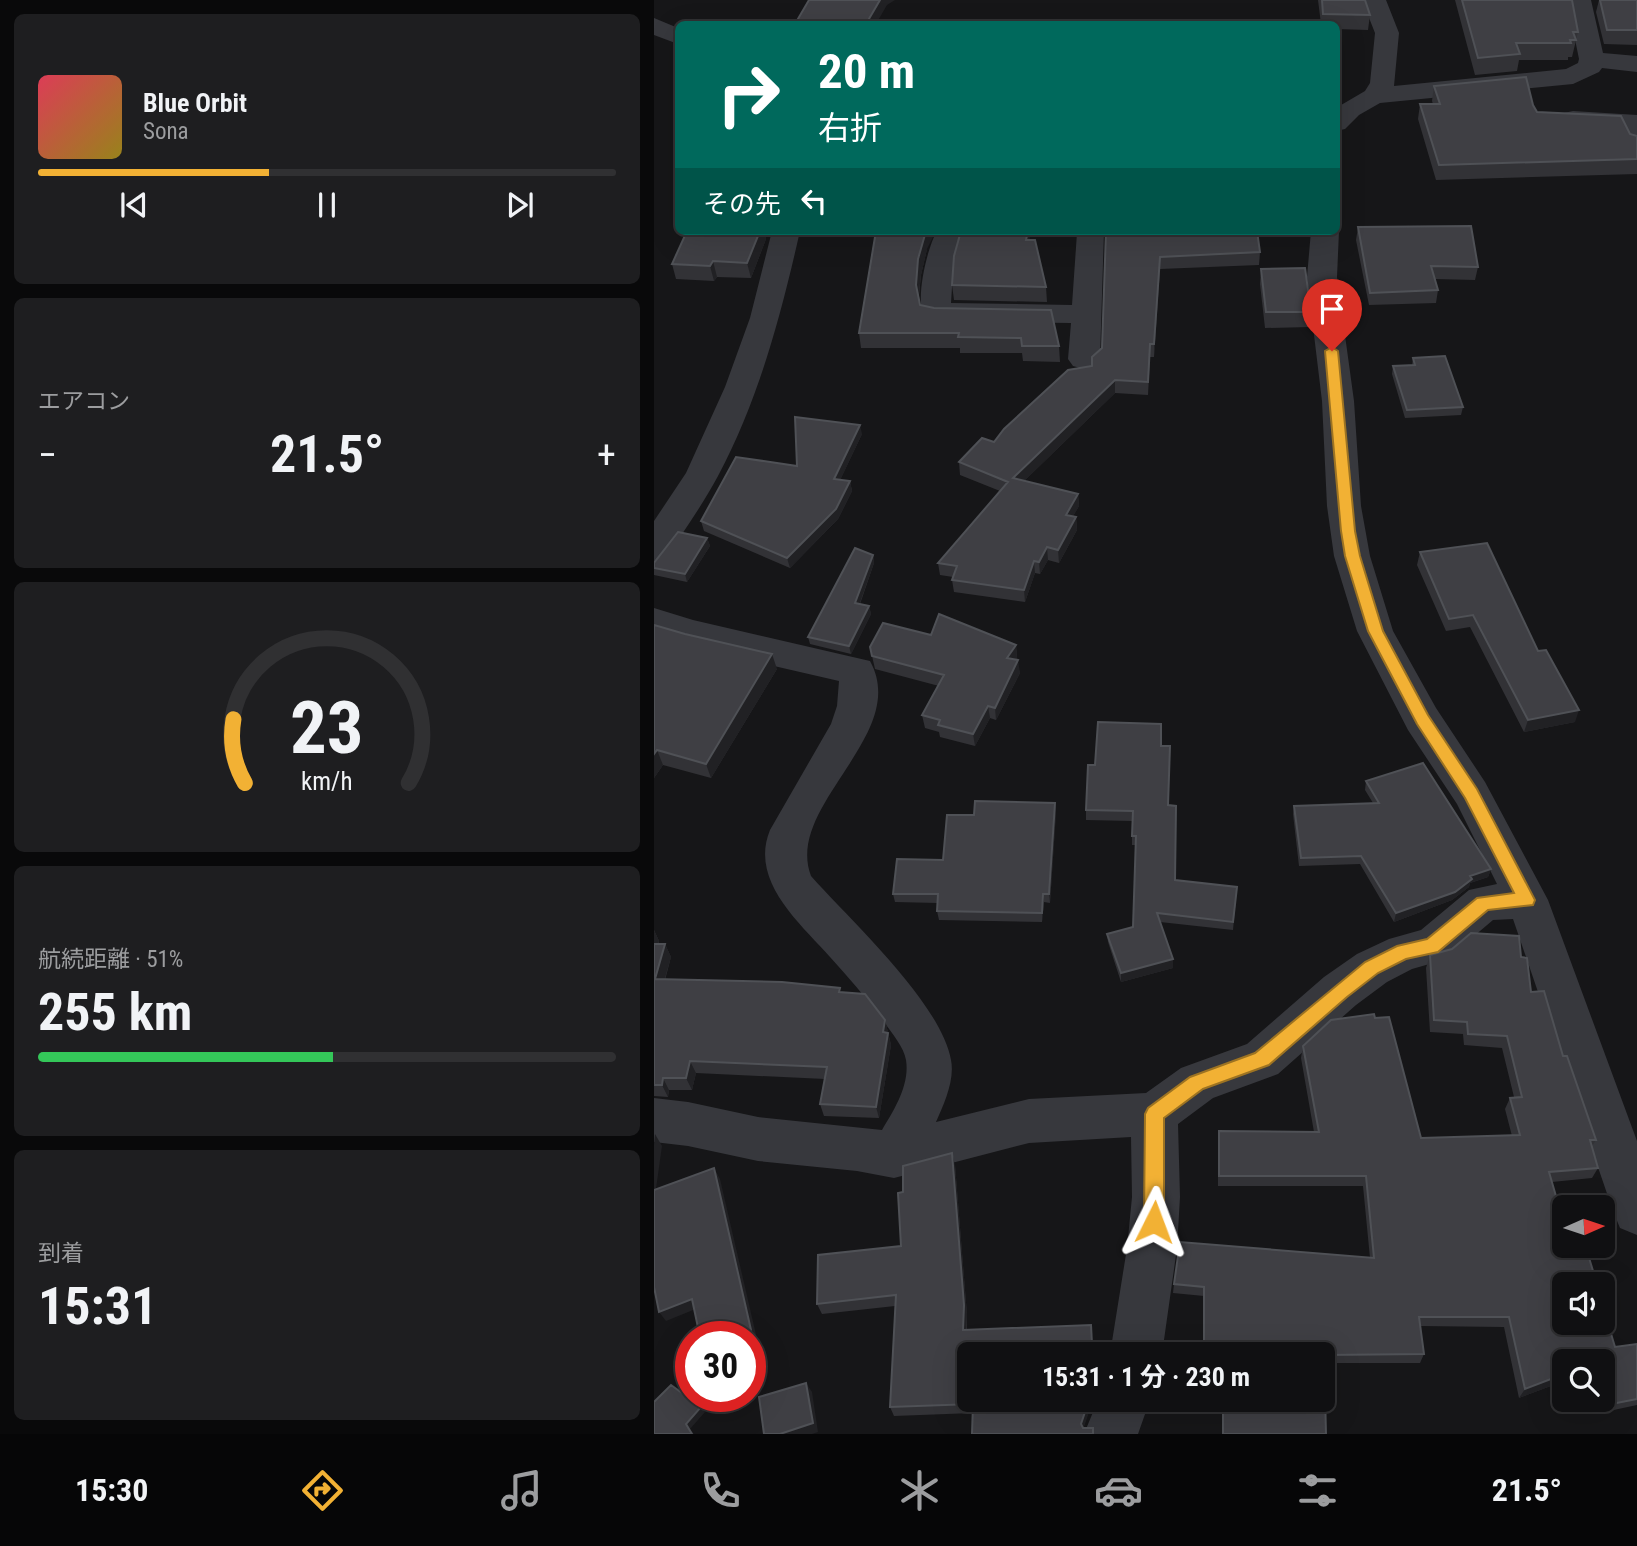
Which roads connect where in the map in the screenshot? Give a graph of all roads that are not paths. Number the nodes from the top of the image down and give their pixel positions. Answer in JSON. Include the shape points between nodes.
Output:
{"nodes":[{"id":1,"x":1374,"y":0,"type":"edge"},
{"id":2,"x":1579,"y":0,"type":"edge"},
{"id":3,"x":654,"y":25,"type":"edge"},
{"id":4,"x":675,"y":36,"type":"edge"},
{"id":5,"x":1592,"y":59,"type":"junction"},
{"id":6,"x":1636,"y":64,"type":"edge"},
{"id":7,"x":1530,"y":79,"type":"junction"},
{"id":8,"x":1374,"y":96,"type":"junction"},
{"id":9,"x":1340,"y":119,"type":"edge"},
{"id":10,"x":1636,"y":142,"type":"edge"},
{"id":11,"x":785,"y":235,"type":"edge"},
{"id":12,"x":949,"y":235,"type":"dead end"},
{"id":13,"x":1085,"y":235,"type":"edge"},
{"id":14,"x":1325,"y":235,"type":"edge"},
{"id":15,"x":1085,"y":314,"type":"junction"},
{"id":16,"x":1084,"y":359,"type":"dead end"},
{"id":17,"x":654,"y":549,"type":"edge"},
{"id":18,"x":654,"y":621,"type":"edge"},
{"id":19,"x":1527,"y":900,"type":"junction"},
{"id":20,"x":1154,"y":1114,"type":"junction"},
{"id":21,"x":654,"y":1120,"type":"edge"},
{"id":22,"x":894,"y":1155,"type":"junction"},
{"id":23,"x":1636,"y":1211,"type":"edge"},
{"id":24,"x":1138,"y":1342,"type":"edge"},
{"id":25,"x":1119,"y":1412,"type":"edge"},
{"id":26,"x":1111,"y":1434,"type":"edge"}],
"edges":[{"from":1,"to":8,"type":"street","via":[[1387,33],[1383,84]]},
{"from":2,"to":5,"type":"street"},
{"from":3,"to":4,"type":"street"},
{"from":5,"to":6,"type":"street"},
{"from":5,"to":7,"type":"street","via":[[1590,67],[1573,76]]},
{"from":7,"to":8,"type":"street"},
{"from":7,"to":10,"type":"street","via":[[1543,114],[1629,121]]},
{"from":8,"to":9,"type":"street"},
{"from":11,"to":17,"type":"street","via":[[765,318],[741,387],[702,475]]},
{"from":12,"to":15,"type":"street","via":[[938,271],[936,312]]},
{"from":13,"to":15,"type":"street"},
{"from":14,"to":19,"type":"street","via":[[1322,277],[1352,556],[1375,631],[1397,675],[1471,793]]},
{"from":15,"to":16,"type":"street"},
{"from":18,"to":22,"type":"street","via":[[857,671],[858,706],[795,820],[785,853],[796,889],[903,1013],[929,1058],[922,1104]]},
{"from":19,"to":20,"type":"street","via":[[1484,903],[1432,946],[1404,951],[1372,968],[1262,1059],[1197,1083]]},
{"from":19,"to":23,"type":"street"},
{"from":20,"to":22,"type":"street","via":[[1029,1121]]},
{"from":20,"to":24,"type":"street","via":[[1156,1197]]},
{"from":21,"to":22,"type":"street","via":[[758,1139]]},
{"from":25,"to":26,"type":"street"}]}
